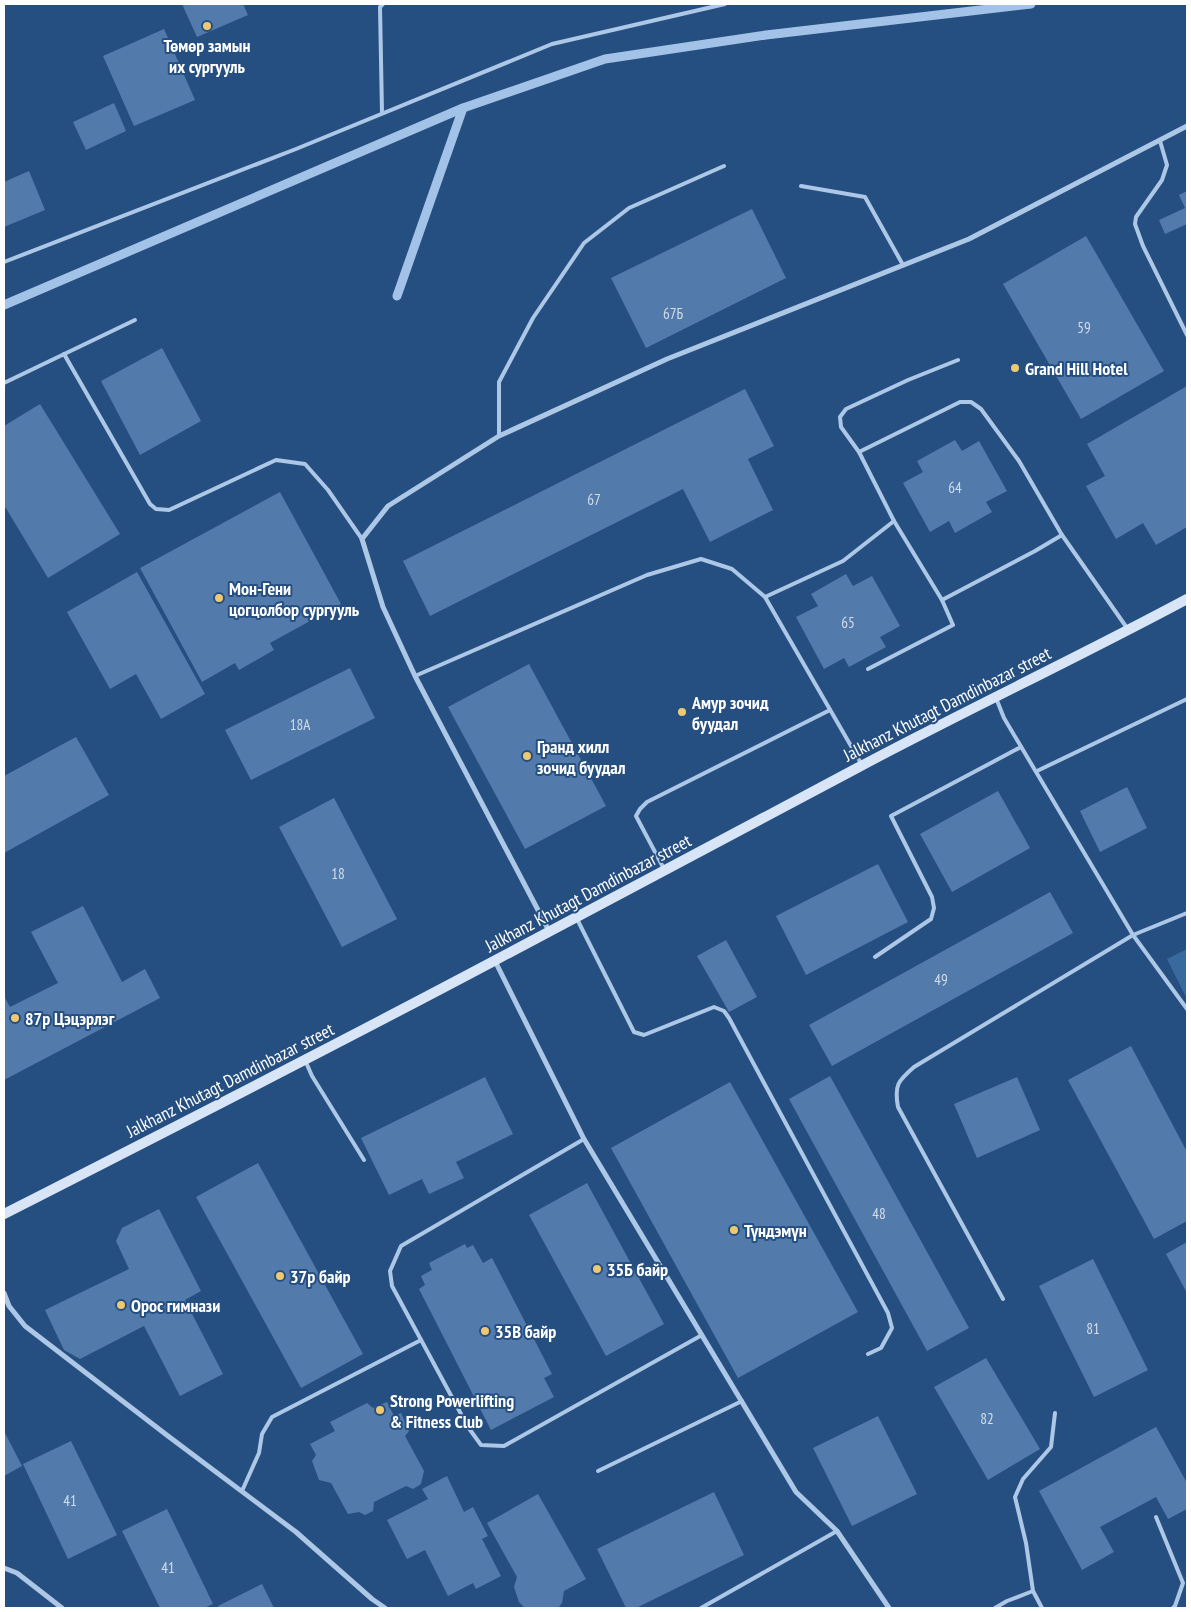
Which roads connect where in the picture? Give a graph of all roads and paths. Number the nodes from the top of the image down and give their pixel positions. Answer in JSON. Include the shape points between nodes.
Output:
{"nodes":[{"id":1,"x":383,"y":4,"type":"edge"},
{"id":2,"x":725,"y":4,"type":"edge"},
{"id":3,"x":382,"y":114,"type":"junction"},
{"id":4,"x":1187,"y":126,"type":"edge"},
{"id":5,"x":1160,"y":141,"type":"junction"},
{"id":6,"x":724,"y":166,"type":"dead end"},
{"id":7,"x":801,"y":186,"type":"dead end"},
{"id":8,"x":4,"y":262,"type":"edge"},
{"id":9,"x":902,"y":266,"type":"junction"},
{"id":10,"x":135,"y":320,"type":"dead end"},
{"id":11,"x":1187,"y":335,"type":"edge"},
{"id":12,"x":64,"y":354,"type":"junction"},
{"id":13,"x":958,"y":360,"type":"dead end"},
{"id":14,"x":4,"y":383,"type":"edge"},
{"id":15,"x":499,"y":436,"type":"junction"},
{"id":16,"x":859,"y":452,"type":"junction"},
{"id":17,"x":894,"y":521,"type":"junction"},
{"id":18,"x":1062,"y":535,"type":"junction"},
{"id":19,"x":362,"y":539,"type":"junction"},
{"id":20,"x":764,"y":597,"type":"junction"},
{"id":21,"x":1187,"y":599,"type":"edge"},
{"id":22,"x":942,"y":600,"type":"junction"},
{"id":23,"x":1128,"y":631,"type":"junction"},
{"id":24,"x":868,"y":670,"type":"dead end"},
{"id":25,"x":415,"y":676,"type":"junction"},
{"id":26,"x":995,"y":696,"type":"junction"},
{"id":27,"x":1187,"y":699,"type":"edge"},
{"id":28,"x":830,"y":710,"type":"junction"},
{"id":29,"x":1021,"y":746,"type":"junction"},
{"id":30,"x":862,"y":765,"type":"junction"},
{"id":31,"x":1037,"y":771,"type":"junction"},
{"id":32,"x":665,"y":870,"type":"junction"},
{"id":33,"x":1187,"y":913,"type":"edge"},
{"id":34,"x":576,"y":917,"type":"junction"},
{"id":35,"x":549,"y":932,"type":"junction"},
{"id":36,"x":1133,"y":935,"type":"junction"},
{"id":37,"x":875,"y":958,"type":"dead end"},
{"id":38,"x":495,"y":961,"type":"junction"},
{"id":39,"x":1187,"y":1009,"type":"edge"},
{"id":40,"x":305,"y":1060,"type":"junction"},
{"id":41,"x":584,"y":1139,"type":"junction"},
{"id":42,"x":364,"y":1160,"type":"dead end"},
{"id":43,"x":4,"y":1214,"type":"edge"},
{"id":44,"x":4,"y":1293,"type":"edge"},
{"id":45,"x":1004,"y":1299,"type":"dead end"},
{"id":46,"x":9,"y":1306,"type":"junction"},
{"id":47,"x":4,"y":1310,"type":"edge"},
{"id":48,"x":702,"y":1335,"type":"junction"},
{"id":49,"x":421,"y":1340,"type":"junction"},
{"id":50,"x":868,"y":1354,"type":"dead end"},
{"id":51,"x":742,"y":1401,"type":"junction"},
{"id":52,"x":1055,"y":1413,"type":"dead end"},
{"id":53,"x":598,"y":1471,"type":"dead end"},
{"id":54,"x":242,"y":1491,"type":"junction"},
{"id":55,"x":1156,"y":1517,"type":"dead end"},
{"id":56,"x":837,"y":1531,"type":"junction"},
{"id":57,"x":4,"y":1568,"type":"edge"},
{"id":58,"x":1034,"y":1591,"type":"junction"},
{"id":59,"x":62,"y":1608,"type":"edge"},
{"id":60,"x":386,"y":1608,"type":"edge"},
{"id":61,"x":701,"y":1608,"type":"edge"},
{"id":62,"x":889,"y":1608,"type":"edge"},
{"id":63,"x":995,"y":1608,"type":"edge"},
{"id":64,"x":1042,"y":1608,"type":"edge"},
{"id":65,"x":1173,"y":1608,"type":"edge"}],
"edges":[{"from":1,"to":3,"type":"lane","via":[[380,7]]},
{"from":2,"to":3,"type":"lane","via":[[552,44]]},
{"from":3,"to":8,"type":"lane"},
{"from":4,"to":5,"type":"street"},
{"from":5,"to":9,"type":"street","via":[[969,240]]},
{"from":5,"to":11,"type":"lane","via":[[1167,165],[1162,180],[1136,216],[1135,224]]},
{"from":6,"to":15,"type":"lane","via":[[629,208],[584,243],[533,318],[499,382]]},
{"from":7,"to":9,"type":"lane","via":[[865,197]]},
{"from":9,"to":15,"type":"street","via":[[667,359]]},
{"from":10,"to":12,"type":"lane"},
{"from":12,"to":14,"type":"lane"},
{"from":12,"to":19,"type":"lane","via":[[150,504],[156,509],[169,510],[276,460],[305,464],[328,490]]},
{"from":13,"to":16,"type":"lane","via":[[846,409],[840,417],[841,427]]},
{"from":15,"to":19,"type":"street","via":[[388,506]]},
{"from":16,"to":17,"type":"lane"},
{"from":16,"to":18,"type":"lane","via":[[960,402],[971,402],[981,409],[1019,461]]},
{"from":17,"to":20,"type":"lane","via":[[843,561]]},
{"from":17,"to":22,"type":"lane"},
{"from":18,"to":22,"type":"lane"},
{"from":18,"to":23,"type":"lane"},
{"from":19,"to":25,"type":"street","via":[[383,607]]},
{"from":20,"to":25,"type":"lane","via":[[732,569],[701,559],[647,575]]},
{"from":20,"to":28,"type":"lane"},
{"from":21,"to":23,"type":"main road","name":"Jalkhanz Khutagt Damdinbazar street"},
{"from":22,"to":24,"type":"lane","via":[[953,625]]},
{"from":23,"to":26,"type":"main road","name":"Jalkhanz Khutagt Damdinbazar street"},
{"from":25,"to":35,"type":"street"},
{"from":26,"to":29,"type":"lane"},
{"from":26,"to":30,"type":"main road","name":"Jalkhanz Khutagt Damdinbazar street"},
{"from":27,"to":31,"type":"lane"},
{"from":28,"to":30,"type":"lane"},
{"from":28,"to":32,"type":"lane","via":[[647,802],[636,816]]},
{"from":29,"to":31,"type":"lane"},
{"from":29,"to":37,"type":"lane","via":[[891,816],[932,897],[934,908],[931,919]]},
{"from":30,"to":32,"type":"main road","name":"Jalkhanz Khutagt Damdinbazar street"},
{"from":31,"to":36,"type":"lane"},
{"from":32,"to":34,"type":"main road","name":"Jalkhanz Khutagt Damdinbazar street"},
{"from":33,"to":36,"type":"lane"},
{"from":34,"to":35,"type":"main road","name":"Jalkhanz Khutagt Damdinbazar street"},
{"from":34,"to":50,"type":"lane","via":[[634,1032],[644,1035],[714,1007],[724,1011],[729,1018],[888,1312],[892,1328],[881,1348]]},
{"from":35,"to":38,"type":"main road","name":"Jalkhanz Khutagt Damdinbazar street"},
{"from":36,"to":39,"type":"lane"},
{"from":36,"to":45,"type":"lane","via":[[914,1067],[900,1080],[896,1094],[898,1107]]},
{"from":38,"to":40,"type":"main road","name":"Jalkhanz Khutagt Damdinbazar street"},
{"from":38,"to":41,"type":"street"},
{"from":40,"to":42,"type":"lane"},
{"from":40,"to":43,"type":"main road","name":"Jalkhanz Khutagt Damdinbazar street"},
{"from":41,"to":48,"type":"street"},
{"from":41,"to":49,"type":"lane","via":[[401,1246],[390,1271],[392,1286]]},
{"from":44,"to":46,"type":"street"},
{"from":46,"to":47,"type":"lane"},
{"from":46,"to":54,"type":"street","via":[[25,1326]]},
{"from":48,"to":49,"type":"lane","via":[[504,1446],[481,1445]]},
{"from":48,"to":51,"type":"street"},
{"from":49,"to":54,"type":"lane","via":[[272,1417],[262,1434],[260,1453]]},
{"from":51,"to":53,"type":"lane"},
{"from":51,"to":56,"type":"street","via":[[796,1492]]},
{"from":52,"to":58,"type":"lane","via":[[1052,1446],[1023,1479],[1015,1497]]},
{"from":54,"to":60,"type":"street","via":[[296,1532],[372,1600]]},
{"from":55,"to":65,"type":"lane","via":[[1184,1583]]},
{"from":56,"to":61,"type":"lane"},
{"from":56,"to":62,"type":"street"},
{"from":57,"to":59,"type":"street","via":[[17,1573]]},
{"from":58,"to":63,"type":"lane"},
{"from":58,"to":64,"type":"lane"}]}
